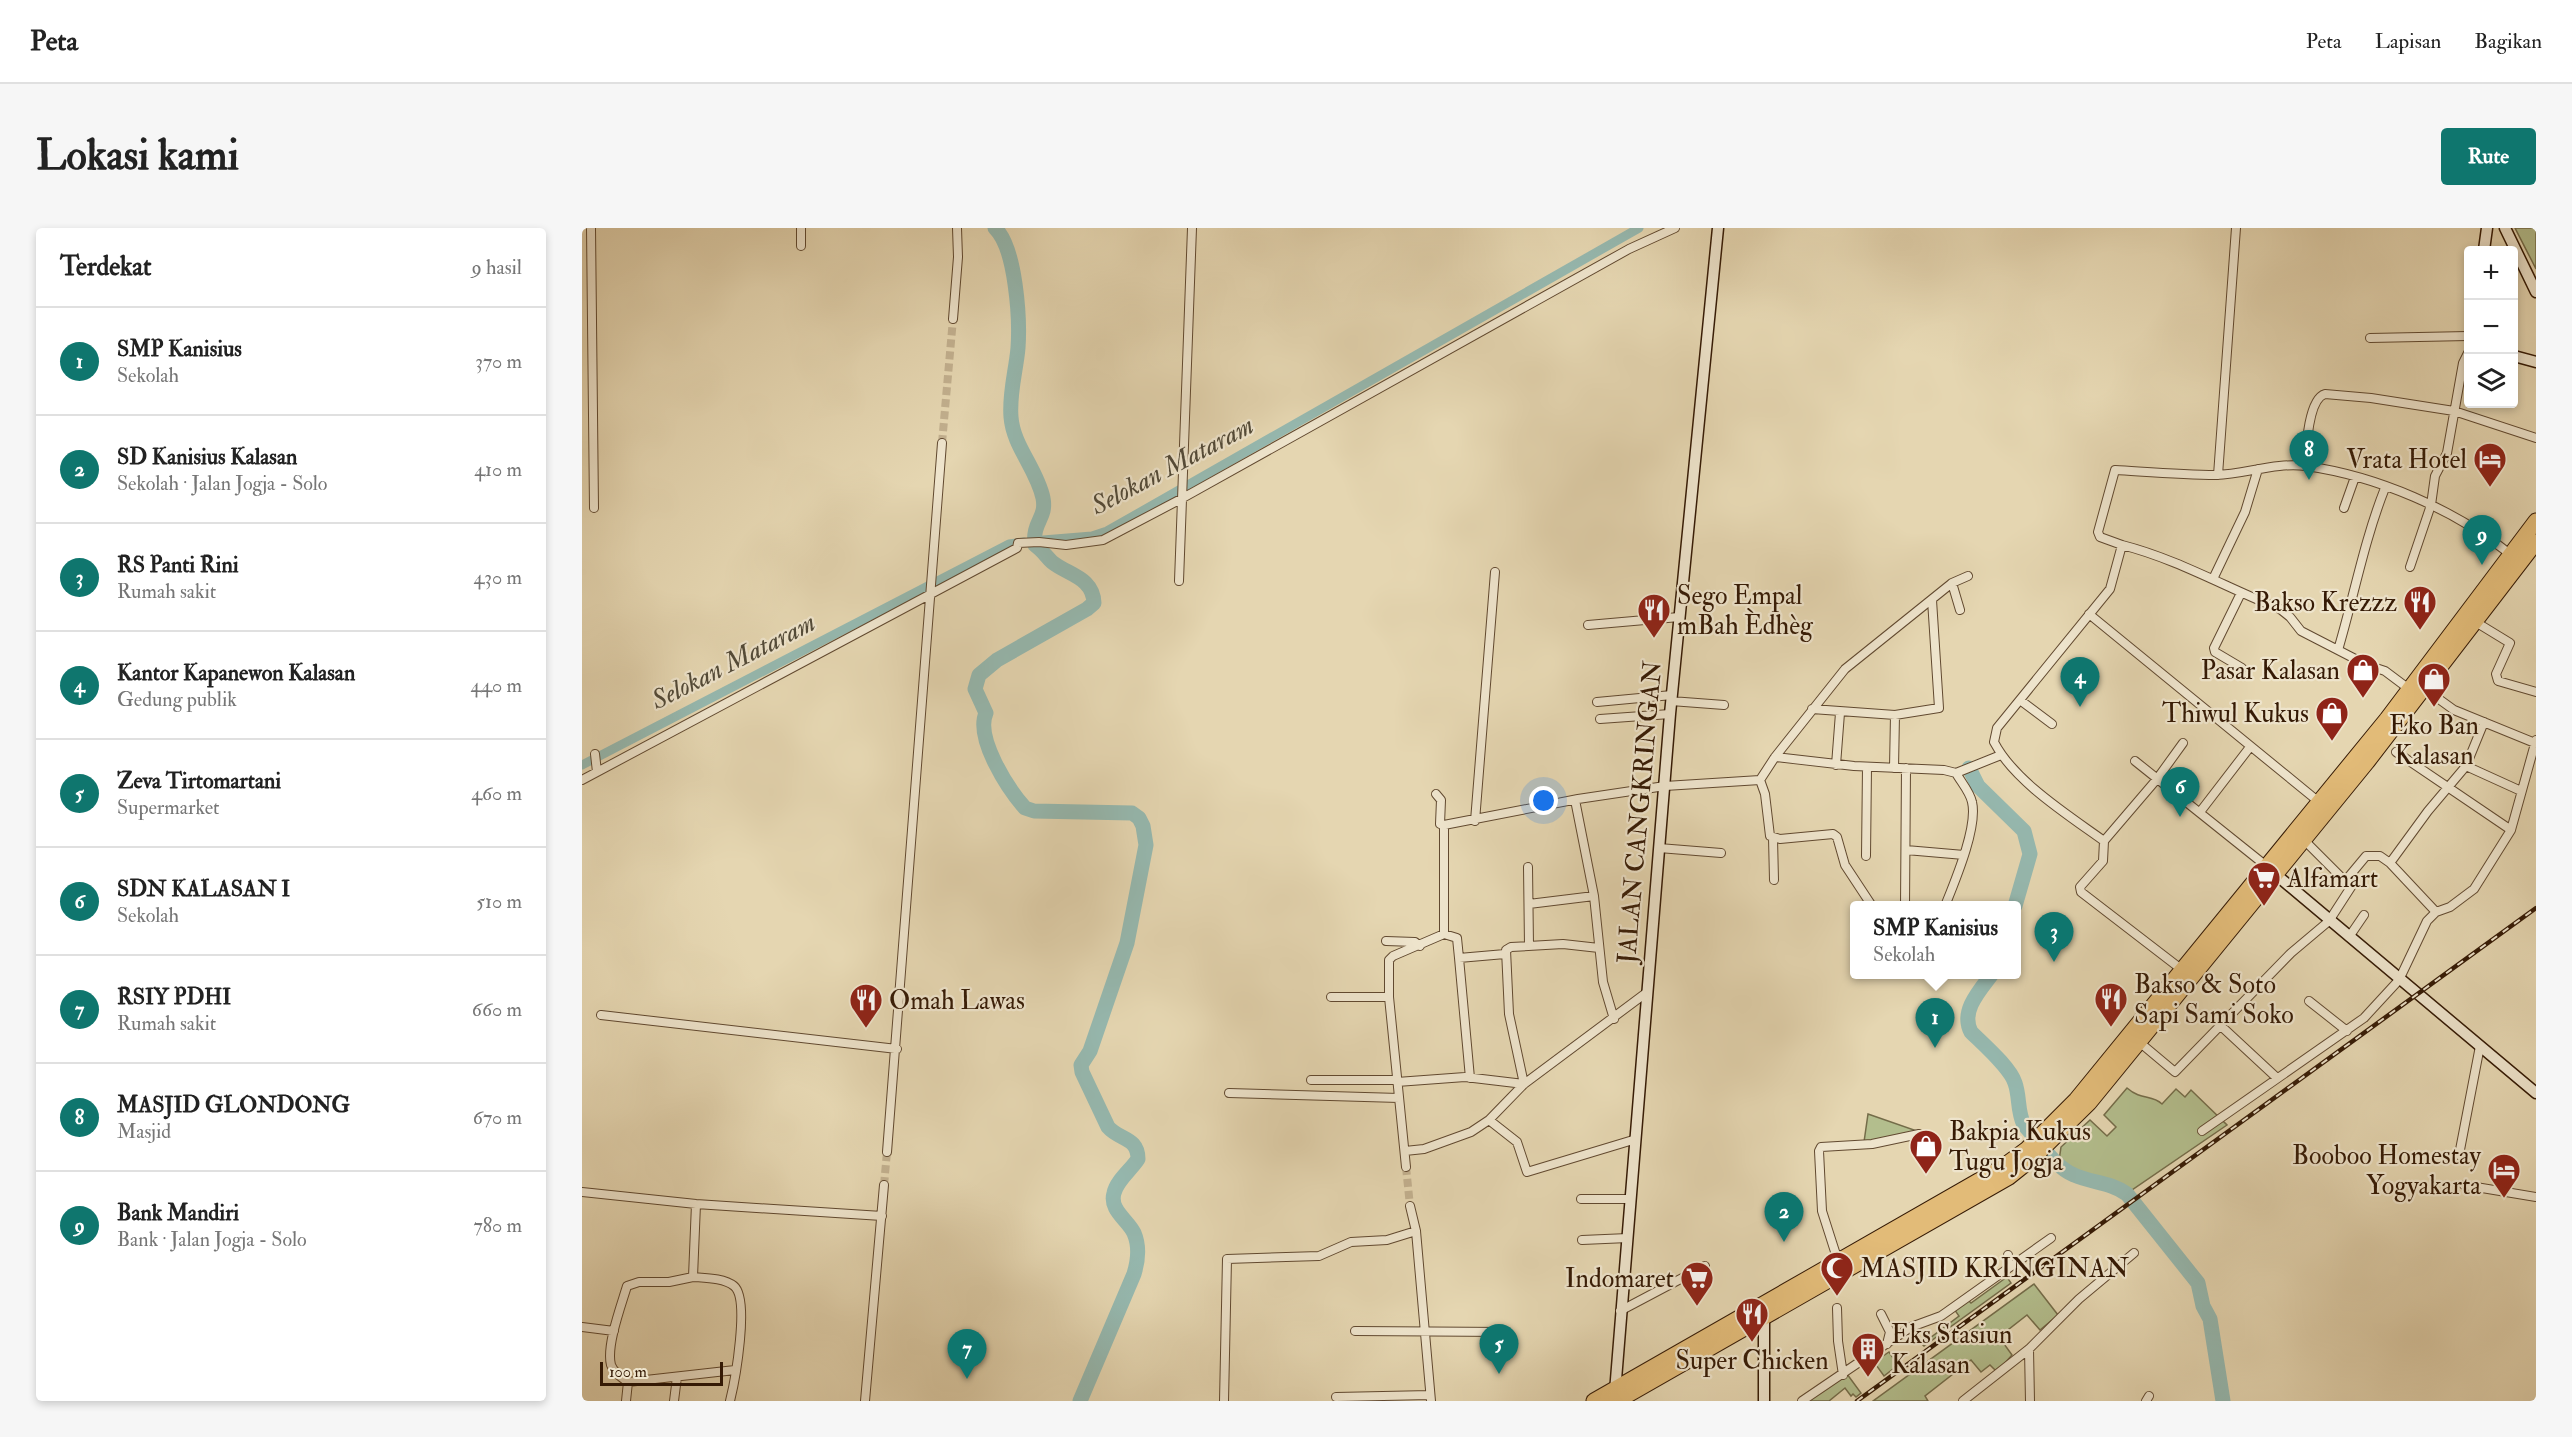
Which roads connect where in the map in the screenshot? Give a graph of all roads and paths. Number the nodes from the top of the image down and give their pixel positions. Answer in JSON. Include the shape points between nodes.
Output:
{"nodes":[{"id":1,"x":591,"y":228,"type":"edge"},
{"id":2,"x":801,"y":228,"type":"edge"},
{"id":3,"x":957,"y":228,"type":"edge"},
{"id":4,"x":1192,"y":228,"type":"edge"},
{"id":5,"x":1675,"y":228,"type":"edge"},
{"id":6,"x":1718,"y":228,"type":"edge"},
{"id":7,"x":2236,"y":228,"type":"edge"},
{"id":8,"x":2487,"y":228,"type":"edge"},
{"id":9,"x":2505,"y":228,"type":"edge"},
{"id":10,"x":801,"y":246,"type":"dead end"},
{"id":11,"x":2485,"y":246,"type":"edge"},
{"id":12,"x":2536,"y":292,"type":"edge"},
{"id":13,"x":953,"y":320,"type":"tunnel mouth"},
{"id":14,"x":2464,"y":336,"type":"edge"},
{"id":15,"x":2370,"y":338,"type":"dead end"},
{"id":16,"x":2468,"y":354,"type":"edge"},
{"id":17,"x":2518,"y":357,"type":"edge"},
{"id":18,"x":2536,"y":362,"type":"edge"},
{"id":19,"x":2454,"y":411,"type":"junction"},
{"id":20,"x":2536,"y":438,"type":"edge"},
{"id":21,"x":942,"y":443,"type":"tunnel mouth"},
{"id":22,"x":2305,"y":466,"type":"junction"},
{"id":23,"x":2258,"y":469,"type":"junction"},
{"id":24,"x":2218,"y":475,"type":"junction"},
{"id":25,"x":2355,"y":477,"type":"junction"},
{"id":26,"x":2385,"y":488,"type":"junction"},
{"id":27,"x":1182,"y":496,"type":"junction"},
{"id":28,"x":2431,"y":505,"type":"junction"},
{"id":29,"x":594,"y":508,"type":"dead end"},
{"id":30,"x":2344,"y":508,"type":"dead end"},
{"id":31,"x":2536,"y":521,"type":"edge"},
{"id":32,"x":2536,"y":542,"type":"edge"},
{"id":33,"x":2122,"y":545,"type":"junction"},
{"id":34,"x":2510,"y":554,"type":"junction"},
{"id":35,"x":2410,"y":567,"type":"dead end"},
{"id":36,"x":1495,"y":572,"type":"dead end"},
{"id":37,"x":1968,"y":576,"type":"dead end"},
{"id":38,"x":2213,"y":579,"type":"junction"},
{"id":39,"x":1179,"y":581,"type":"dead end"},
{"id":40,"x":1952,"y":583,"type":"junction"},
{"id":41,"x":931,"y":591,"type":"junction"},
{"id":42,"x":2241,"y":593,"type":"junction"},
{"id":43,"x":1932,"y":600,"type":"junction"},
{"id":44,"x":1960,"y":610,"type":"dead end"},
{"id":45,"x":2089,"y":614,"type":"junction"},
{"id":46,"x":1680,"y":617,"type":"junction"},
{"id":47,"x":2474,"y":621,"type":"junction"},
{"id":48,"x":1588,"y":625,"type":"dead end"},
{"id":49,"x":2338,"y":650,"type":"junction"},
{"id":50,"x":2242,"y":668,"type":"dead end"},
{"id":51,"x":2417,"y":689,"type":"junction"},
{"id":52,"x":2536,"y":692,"type":"edge"},
{"id":53,"x":1672,"y":698,"type":"junction"},
{"id":54,"x":2020,"y":700,"type":"junction"},
{"id":55,"x":1597,"y":702,"type":"dead end"},
{"id":56,"x":1724,"y":705,"type":"dead end"},
{"id":57,"x":1812,"y":709,"type":"junction"},
{"id":58,"x":1840,"y":713,"type":"junction"},
{"id":59,"x":1670,"y":714,"type":"junction"},
{"id":60,"x":1895,"y":716,"type":"junction"},
{"id":61,"x":1600,"y":719,"type":"dead end"},
{"id":62,"x":2484,"y":722,"type":"junction"},
{"id":63,"x":2052,"y":724,"type":"dead end"},
{"id":64,"x":2536,"y":741,"type":"edge"},
{"id":65,"x":2183,"y":743,"type":"dead end"},
{"id":66,"x":2250,"y":747,"type":"junction"},
{"id":67,"x":2396,"y":752,"type":"dead end"},
{"id":68,"x":595,"y":754,"type":"dead end"},
{"id":69,"x":2001,"y":755,"type":"junction"},
{"id":70,"x":1775,"y":757,"type":"junction"},
{"id":71,"x":2135,"y":761,"type":"dead end"},
{"id":72,"x":1836,"y":765,"type":"junction"},
{"id":73,"x":2466,"y":766,"type":"junction"},
{"id":74,"x":1867,"y":767,"type":"junction"},
{"id":75,"x":1894,"y":768,"type":"junction"},
{"id":76,"x":1906,"y":768,"type":"junction"},
{"id":77,"x":597,"y":770,"type":"junction"},
{"id":78,"x":1956,"y":773,"type":"junction"},
{"id":79,"x":2157,"y":779,"type":"junction"},
{"id":80,"x":582,"y":780,"type":"edge"},
{"id":81,"x":1760,"y":780,"type":"junction"},
{"id":82,"x":1665,"y":786,"type":"junction"},
{"id":83,"x":2447,"y":788,"type":"junction"},
{"id":84,"x":2521,"y":791,"type":"junction"},
{"id":85,"x":1436,"y":794,"type":"dead end"},
{"id":86,"x":1575,"y":800,"type":"junction"},
{"id":87,"x":2318,"y":809,"type":"junction"},
{"id":88,"x":2200,"y":812,"type":"junction"},
{"id":89,"x":1475,"y":821,"type":"junction"},
{"id":90,"x":1444,"y":825,"type":"junction"},
{"id":91,"x":2511,"y":830,"type":"junction"},
{"id":92,"x":1773,"y":838,"type":"junction"},
{"id":93,"x":2303,"y":839,"type":"junction"},
{"id":94,"x":2104,"y":841,"type":"junction"},
{"id":95,"x":1659,"y":848,"type":"junction"},
{"id":96,"x":1906,"y":850,"type":"junction"},
{"id":97,"x":1721,"y":853,"type":"dead end"},
{"id":98,"x":1964,"y":855,"type":"junction"},
{"id":99,"x":1866,"y":856,"type":"dead end"},
{"id":100,"x":2390,"y":863,"type":"junction"},
{"id":101,"x":1528,"y":867,"type":"dead end"},
{"id":102,"x":2270,"y":869,"type":"junction"},
{"id":103,"x":1774,"y":879,"type":"dead end"},
{"id":104,"x":2346,"y":880,"type":"junction"},
{"id":105,"x":1594,"y":896,"type":"junction"},
{"id":106,"x":1869,"y":901,"type":"edge"},
{"id":107,"x":1905,"y":901,"type":"edge"},
{"id":108,"x":1947,"y":901,"type":"edge"},
{"id":109,"x":1529,"y":904,"type":"junction"},
{"id":110,"x":2436,"y":912,"type":"junction"},
{"id":111,"x":2364,"y":915,"type":"dead end"},
{"id":112,"x":2329,"y":921,"type":"junction"},
{"id":113,"x":1444,"y":934,"type":"junction"},
{"id":114,"x":2349,"y":938,"type":"junction"},
{"id":115,"x":1386,"y":941,"type":"dead end"},
{"id":116,"x":1420,"y":946,"type":"junction"},
{"id":117,"x":1529,"y":946,"type":"junction"},
{"id":118,"x":1599,"y":948,"type":"junction"},
{"id":119,"x":1505,"y":954,"type":"junction"},
{"id":120,"x":1459,"y":958,"type":"junction"},
{"id":121,"x":2181,"y":969,"type":"junction"},
{"id":122,"x":2399,"y":981,"type":"junction"},
{"id":123,"x":1646,"y":993,"type":"junction"},
{"id":124,"x":1331,"y":997,"type":"dead end"},
{"id":125,"x":1389,"y":997,"type":"junction"},
{"id":126,"x":2309,"y":1001,"type":"dead end"},
{"id":127,"x":601,"y":1015,"type":"dead end"},
{"id":128,"x":1614,"y":1019,"type":"junction"},
{"id":129,"x":2221,"y":1026,"type":"junction"},
{"id":130,"x":2347,"y":1031,"type":"junction"},
{"id":131,"x":2138,"y":1041,"type":"junction"},
{"id":132,"x":2480,"y":1046,"type":"junction"},
{"id":133,"x":897,"y":1049,"type":"junction"},
{"id":134,"x":1470,"y":1078,"type":"junction"},
{"id":135,"x":2277,"y":1078,"type":"junction"},
{"id":136,"x":1311,"y":1080,"type":"dead end"},
{"id":137,"x":1397,"y":1081,"type":"junction"},
{"id":138,"x":1524,"y":1084,"type":"junction"},
{"id":139,"x":1228,"y":1093,"type":"dead end"},
{"id":140,"x":2536,"y":1093,"type":"edge"},
{"id":141,"x":1399,"y":1098,"type":"junction"},
{"id":142,"x":1489,"y":1120,"type":"junction"},
{"id":143,"x":2058,"y":1128,"type":"junction"},
{"id":144,"x":2202,"y":1131,"type":"dead end"},
{"id":145,"x":1919,"y":1134,"type":"dead end"},
{"id":146,"x":1633,"y":1140,"type":"junction"},
{"id":147,"x":1405,"y":1151,"type":"junction"},
{"id":148,"x":887,"y":1152,"type":"tunnel mouth"},
{"id":149,"x":2031,"y":1153,"type":"junction"},
{"id":150,"x":2459,"y":1155,"type":"dead end"},
{"id":151,"x":1406,"y":1167,"type":"tunnel mouth"},
{"id":152,"x":884,"y":1185,"type":"tunnel mouth"},
{"id":153,"x":2464,"y":1185,"type":"dead end"},
{"id":154,"x":582,"y":1192,"type":"edge"},
{"id":155,"x":2536,"y":1197,"type":"edge"},
{"id":156,"x":1581,"y":1199,"type":"dead end"},
{"id":157,"x":1631,"y":1199,"type":"junction"},
{"id":158,"x":696,"y":1204,"type":"junction"},
{"id":159,"x":1410,"y":1206,"type":"tunnel mouth"},
{"id":160,"x":882,"y":1216,"type":"junction"},
{"id":161,"x":1416,"y":1232,"type":"junction"},
{"id":162,"x":1628,"y":1238,"type":"junction"},
{"id":163,"x":2051,"y":1238,"type":"dead end"},
{"id":164,"x":1582,"y":1240,"type":"dead end"},
{"id":165,"x":2134,"y":1253,"type":"dead end"},
{"id":166,"x":2008,"y":1255,"type":"dead end"},
{"id":167,"x":1838,"y":1261,"type":"junction"},
{"id":168,"x":1706,"y":1266,"type":"dead end"},
{"id":169,"x":2008,"y":1267,"type":"junction"},
{"id":170,"x":693,"y":1277,"type":"junction"},
{"id":171,"x":1837,"y":1308,"type":"dead end"},
{"id":172,"x":1620,"y":1311,"type":"junction"},
{"id":173,"x":1761,"y":1311,"type":"junction"},
{"id":174,"x":1881,"y":1314,"type":"dead end"},
{"id":175,"x":582,"y":1327,"type":"edge"},
{"id":176,"x":1423,"y":1330,"type":"junction"},
{"id":177,"x":614,"y":1331,"type":"junction"},
{"id":178,"x":1355,"y":1331,"type":"dead end"},
{"id":179,"x":1506,"y":1332,"type":"dead end"},
{"id":180,"x":1887,"y":1344,"type":"junction"},
{"id":181,"x":2029,"y":1349,"type":"junction"},
{"id":182,"x":735,"y":1371,"type":"junction"},
{"id":183,"x":1843,"y":1375,"type":"junction"},
{"id":184,"x":676,"y":1377,"type":"junction"},
{"id":185,"x":628,"y":1382,"type":"junction"},
{"id":186,"x":1336,"y":1397,"type":"dead end"},
{"id":187,"x":1616,"y":1397,"type":"edge"},
{"id":188,"x":1431,"y":1398,"type":"edge"},
{"id":189,"x":626,"y":1401,"type":"edge"},
{"id":190,"x":674,"y":1401,"type":"edge"},
{"id":191,"x":730,"y":1401,"type":"edge"},
{"id":192,"x":865,"y":1401,"type":"edge"},
{"id":193,"x":1224,"y":1401,"type":"edge"},
{"id":194,"x":1594,"y":1401,"type":"edge"},
{"id":195,"x":1764,"y":1401,"type":"edge"},
{"id":196,"x":1802,"y":1401,"type":"edge"},
{"id":197,"x":1963,"y":1401,"type":"edge"},
{"id":198,"x":2030,"y":1401,"type":"edge"}],
"edges":[{"from":1,"to":29,"type":"street"},
{"from":2,"to":10,"type":"street"},
{"from":3,"to":13,"type":"street"},
{"from":4,"to":27,"type":"street"},
{"from":5,"to":27,"type":"street","via":[[1629,249]]},
{"from":6,"to":46,"type":"main road","name":"JALAN CANGKRINGAN"},
{"from":7,"to":24,"type":"street"},
{"from":8,"to":11,"type":"main road"},
{"from":9,"to":12,"type":"main road"},
{"from":14,"to":15,"type":"street"},
{"from":16,"to":19,"type":"street"},
{"from":17,"to":18,"type":"main road"},
{"from":19,"to":20,"type":"street"},
{"from":19,"to":22,"type":"street","via":[[2321,395],[2315,402],[2307,435]]},
{"from":19,"to":28,"type":"street"},
{"from":21,"to":41,"type":"street"},
{"from":22,"to":23,"type":"street"},
{"from":22,"to":25,"type":"street"},
{"from":23,"to":24,"type":"street"},
{"from":23,"to":38,"type":"street","via":[[2245,512]]},
{"from":24,"to":33,"type":"street","via":[[2115,470],[2097,532],[2100,537]]},
{"from":25,"to":26,"type":"street"},
{"from":25,"to":30,"type":"street"},
{"from":26,"to":28,"type":"street"},
{"from":26,"to":49,"type":"street","via":[[2362,553]]},
{"from":27,"to":39,"type":"street"},
{"from":27,"to":41,"type":"street","via":[[1103,540],[1066,545],[1018,543],[1017,548]]},
{"from":28,"to":34,"type":"street"},
{"from":28,"to":35,"type":"street"},
{"from":31,"to":34,"type":"highway"},
{"from":32,"to":47,"type":"highway"},
{"from":33,"to":38,"type":"street"},
{"from":33,"to":45,"type":"street","via":[[2110,589]]},
{"from":34,"to":51,"type":"highway"},
{"from":36,"to":89,"type":"street"},
{"from":37,"to":40,"type":"street"},
{"from":38,"to":42,"type":"street"},
{"from":40,"to":43,"type":"street"},
{"from":40,"to":44,"type":"street"},
{"from":41,"to":77,"type":"street"},
{"from":41,"to":133,"type":"street"},
{"from":42,"to":49,"type":"street","via":[[2280,609],[2301,631]]},
{"from":42,"to":50,"type":"street","via":[[2214,651]]},
{"from":43,"to":57,"type":"street","via":[[1845,669]]},
{"from":43,"to":60,"type":"street","via":[[1939,708]]},
{"from":45,"to":54,"type":"street"},
{"from":45,"to":66,"type":"street"},
{"from":46,"to":48,"type":"street"},
{"from":46,"to":53,"type":"main road","name":"JALAN CANGKRINGAN"},
{"from":47,"to":51,"type":"highway"},
{"from":47,"to":52,"type":"street","via":[[2510,643],[2496,674],[2498,681]]},
{"from":49,"to":51,"type":"street"},
{"from":51,"to":62,"type":"street","via":[[2454,711]]},
{"from":51,"to":87,"type":"highway"},
{"from":53,"to":55,"type":"street"},
{"from":53,"to":56,"type":"street"},
{"from":53,"to":59,"type":"main road","name":"JALAN CANGKRINGAN"},
{"from":54,"to":63,"type":"street"},
{"from":54,"to":69,"type":"street","via":[[1994,733]]},
{"from":57,"to":58,"type":"street"},
{"from":57,"to":70,"type":"street"},
{"from":58,"to":60,"type":"street"},
{"from":58,"to":72,"type":"street"},
{"from":59,"to":61,"type":"street"},
{"from":59,"to":82,"type":"main road","name":"JALAN CANGKRINGAN"},
{"from":60,"to":75,"type":"street"},
{"from":62,"to":64,"type":"street"},
{"from":62,"to":73,"type":"street"},
{"from":64,"to":84,"type":"street"},
{"from":65,"to":79,"type":"street"},
{"from":66,"to":87,"type":"street"},
{"from":66,"to":88,"type":"street"},
{"from":67,"to":83,"type":"street"},
{"from":68,"to":77,"type":"street"},
{"from":69,"to":78,"type":"street"},
{"from":69,"to":94,"type":"street","via":[[2052,803]]},
{"from":70,"to":72,"type":"street"},
{"from":70,"to":81,"type":"street"},
{"from":71,"to":79,"type":"street"},
{"from":72,"to":74,"type":"street"},
{"from":73,"to":83,"type":"street"},
{"from":73,"to":84,"type":"street"},
{"from":74,"to":75,"type":"street"},
{"from":74,"to":99,"type":"street"},
{"from":75,"to":76,"type":"street"},
{"from":76,"to":78,"type":"street"},
{"from":76,"to":96,"type":"street"},
{"from":77,"to":80,"type":"street"},
{"from":78,"to":98,"type":"street","via":[[1972,801]]},
{"from":79,"to":88,"type":"street"},
{"from":79,"to":94,"type":"street"},
{"from":81,"to":82,"type":"street"},
{"from":81,"to":92,"type":"street","via":[[1769,834]]},
{"from":82,"to":86,"type":"street"},
{"from":82,"to":95,"type":"main road","name":"JALAN CANGKRINGAN"},
{"from":83,"to":91,"type":"street"},
{"from":83,"to":100,"type":"street"},
{"from":84,"to":91,"type":"street"},
{"from":85,"to":90,"type":"street","via":[[1441,800],[1440,824]]},
{"from":86,"to":89,"type":"street"},
{"from":86,"to":105,"type":"street"},
{"from":87,"to":93,"type":"highway"},
{"from":87,"to":102,"type":"highway"},
{"from":88,"to":102,"type":"street"},
{"from":89,"to":90,"type":"street"},
{"from":90,"to":113,"type":"street"},
{"from":91,"to":110,"type":"street","via":[[2474,889]]},
{"from":92,"to":103,"type":"street"},
{"from":92,"to":106,"type":"street","via":[[1833,834],[1845,865]]},
{"from":93,"to":102,"type":"highway"},
{"from":93,"to":104,"type":"street"},
{"from":94,"to":121,"type":"street","via":[[2103,861],[2080,887],[2081,892]]},
{"from":95,"to":97,"type":"street"},
{"from":95,"to":123,"type":"main road","name":"JALAN CANGKRINGAN"},
{"from":96,"to":98,"type":"street"},
{"from":96,"to":107,"type":"street"},
{"from":98,"to":108,"type":"street"},
{"from":100,"to":104,"type":"street","via":[[2380,856],[2366,856]]},
{"from":100,"to":110,"type":"street"},
{"from":101,"to":109,"type":"street"},
{"from":102,"to":112,"type":"main road"},
{"from":102,"to":121,"type":"highway"},
{"from":102,"to":131,"type":"highway"},
{"from":104,"to":112,"type":"street","via":[[2351,888]]},
{"from":105,"to":109,"type":"street"},
{"from":105,"to":118,"type":"street"},
{"from":109,"to":117,"type":"street"},
{"from":110,"to":122,"type":"street","via":[[2421,930]]},
{"from":111,"to":114,"type":"street"},
{"from":112,"to":114,"type":"main road"},
{"from":112,"to":129,"type":"street","via":[[2291,953]]},
{"from":113,"to":116,"type":"street"},
{"from":113,"to":120,"type":"street","via":[[1457,938]]},
{"from":114,"to":122,"type":"main road"},
{"from":115,"to":116,"type":"street","via":[[1415,942]]},
{"from":116,"to":125,"type":"street","via":[[1390,958]]},
{"from":117,"to":118,"type":"street"},
{"from":117,"to":119,"type":"street","via":[[1511,947]]},
{"from":118,"to":128,"type":"street","via":[[1603,982]]},
{"from":119,"to":120,"type":"street"},
{"from":119,"to":138,"type":"street","via":[[1509,1014]]},
{"from":120,"to":134,"type":"street"},
{"from":121,"to":143,"type":"highway"},
{"from":122,"to":130,"type":"street"},
{"from":122,"to":132,"type":"main road"},
{"from":123,"to":128,"type":"street"},
{"from":123,"to":146,"type":"main road","name":"JALAN CANGKRINGAN"},
{"from":124,"to":125,"type":"street"},
{"from":125,"to":137,"type":"street"},
{"from":126,"to":130,"type":"street"},
{"from":127,"to":133,"type":"street"},
{"from":128,"to":138,"type":"street"},
{"from":129,"to":131,"type":"street","via":[[2175,1072]]},
{"from":129,"to":135,"type":"street"},
{"from":130,"to":135,"type":"street"},
{"from":131,"to":143,"type":"highway","via":[[2089,1103]]},
{"from":132,"to":140,"type":"main road"},
{"from":132,"to":150,"type":"street"},
{"from":133,"to":148,"type":"street"},
{"from":134,"to":137,"type":"street"},
{"from":134,"to":138,"type":"street"},
{"from":135,"to":144,"type":"street"},
{"from":136,"to":137,"type":"street"},
{"from":137,"to":141,"type":"street"},
{"from":138,"to":142,"type":"street"},
{"from":139,"to":141,"type":"street"},
{"from":141,"to":147,"type":"street"},
{"from":142,"to":146,"type":"street","via":[[1517,1142],[1527,1172]]},
{"from":142,"to":147,"type":"street","via":[[1451,1141]]},
{"from":143,"to":149,"type":"highway"},
{"from":145,"to":167,"type":"street","via":[[1872,1144],[1821,1147],[1822,1211]]},
{"from":146,"to":157,"type":"main road","name":"JALAN CANGKRINGAN"},
{"from":147,"to":151,"type":"street"},
{"from":149,"to":167,"type":"highway"},
{"from":149,"to":173,"type":"highway","via":[[2003,1180]]},
{"from":152,"to":160,"type":"street"},
{"from":153,"to":155,"type":"street"},
{"from":154,"to":158,"type":"street"},
{"from":156,"to":157,"type":"street"},
{"from":157,"to":162,"type":"main road","name":"JALAN CANGKRINGAN"},
{"from":158,"to":160,"type":"street"},
{"from":158,"to":170,"type":"street"},
{"from":159,"to":161,"type":"street"},
{"from":160,"to":192,"type":"street"},
{"from":161,"to":176,"type":"street"},
{"from":161,"to":193,"type":"street","via":[[1387,1240],[1351,1242],[1319,1256],[1227,1259]]},
{"from":162,"to":164,"type":"street"},
{"from":162,"to":172,"type":"main road","name":"JALAN CANGKRINGAN"},
{"from":163,"to":169,"type":"street"},
{"from":165,"to":181,"type":"street","via":[[2079,1299]]},
{"from":166,"to":169,"type":"street"},
{"from":167,"to":173,"type":"highway"},
{"from":168,"to":172,"type":"street"},
{"from":169,"to":180,"type":"street","via":[[1941,1316],[1911,1327]]},
{"from":170,"to":177,"type":"street","via":[[630,1284]]},
{"from":170,"to":182,"type":"street","via":[[727,1282],[740,1293]]},
{"from":171,"to":183,"type":"street"},
{"from":172,"to":187,"type":"main road","name":"JALAN CANGKRINGAN"},
{"from":173,"to":187,"type":"highway"},
{"from":173,"to":195,"type":"main road"},
{"from":174,"to":180,"type":"street","via":[[1890,1332]]},
{"from":175,"to":177,"type":"street"},
{"from":176,"to":178,"type":"street"},
{"from":176,"to":179,"type":"street"},
{"from":176,"to":188,"type":"street"},
{"from":177,"to":185,"type":"street","via":[[612,1368]]},
{"from":180,"to":183,"type":"street"},
{"from":181,"to":197,"type":"street"},
{"from":181,"to":198,"type":"street"},
{"from":182,"to":184,"type":"street"},
{"from":182,"to":191,"type":"street"},
{"from":183,"to":196,"type":"street"},
{"from":184,"to":185,"type":"street"},
{"from":184,"to":190,"type":"street"},
{"from":185,"to":189,"type":"street"},
{"from":186,"to":188,"type":"street"},
{"from":187,"to":194,"type":"highway"}]}
